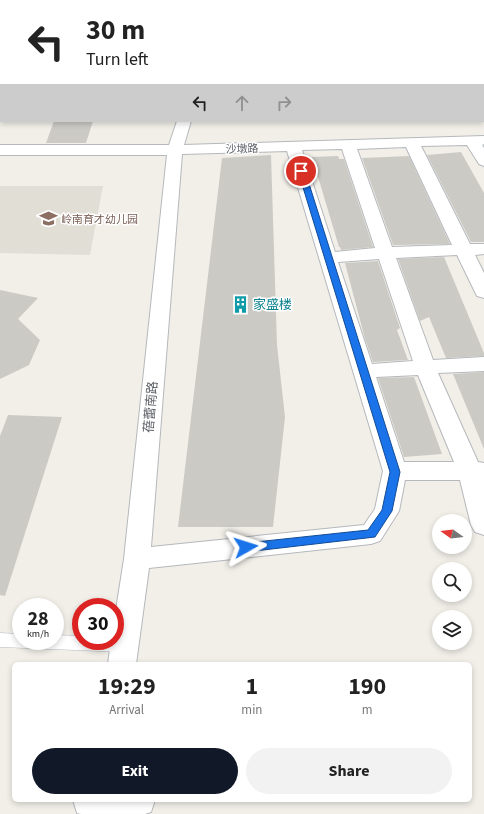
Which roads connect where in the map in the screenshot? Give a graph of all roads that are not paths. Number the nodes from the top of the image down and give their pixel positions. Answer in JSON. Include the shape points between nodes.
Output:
{"nodes":[{"id":1,"x":171,"y":122,"type":"edge"},
{"id":2,"x":184,"y":122,"type":"edge"},
{"id":3,"x":478,"y":140,"type":"edge"},
{"id":4,"x":412,"y":143,"type":"junction"},
{"id":5,"x":348,"y":145,"type":"junction"},
{"id":6,"x":293,"y":147,"type":"junction"},
{"id":7,"x":0,"y":150,"type":"edge"},
{"id":8,"x":175,"y":150,"type":"junction"},
{"id":9,"x":484,"y":161,"type":"edge"},
{"id":10,"x":484,"y":249,"type":"edge"},
{"id":11,"x":464,"y":250,"type":"junction"},
{"id":12,"x":385,"y":253,"type":"junction"},
{"id":13,"x":327,"y":258,"type":"junction"},
{"id":14,"x":484,"y":292,"type":"edge"},
{"id":15,"x":484,"y":364,"type":"edge"},
{"id":16,"x":425,"y":367,"type":"junction"},
{"id":17,"x":364,"y":371,"type":"junction"},
{"id":18,"x":477,"y":471,"type":"edge"},
{"id":19,"x":395,"y":472,"type":"junction"},
{"id":20,"x":484,"y":524,"type":"edge"},
{"id":21,"x":137,"y":559,"type":"junction"},
{"id":22,"x":0,"y":640,"type":"edge"},
{"id":23,"x":12,"y":641,"type":"edge"},
{"id":24,"x":64,"y":646,"type":"edge"},
{"id":25,"x":123,"y":655,"type":"edge"},
{"id":26,"x":118,"y":802,"type":"edge"},
{"id":27,"x":87,"y":805,"type":"edge"}],
"edges":[{"from":1,"to":8,"type":"street","name":"蓓蕾南路"},
{"from":2,"to":8,"type":"street","name":"蓓蕾南路"},
{"from":3,"to":4,"type":"street","name":"沙墩路"},
{"from":3,"to":9,"type":"street"},
{"from":4,"to":5,"type":"street","name":"沙墩路"},
{"from":4,"to":11,"type":"street"},
{"from":5,"to":6,"type":"street","name":"沙墩路"},
{"from":5,"to":12,"type":"street"},
{"from":6,"to":8,"type":"street","name":"沙墩路"},
{"from":6,"to":13,"type":"street"},
{"from":7,"to":8,"type":"street","name":"沙墩路"},
{"from":8,"to":21,"type":"street","name":"蓓蕾南路"},
{"from":10,"to":11,"type":"street"},
{"from":11,"to":12,"type":"street"},
{"from":11,"to":14,"type":"street"},
{"from":12,"to":13,"type":"street"},
{"from":12,"to":16,"type":"street"},
{"from":13,"to":17,"type":"street"},
{"from":15,"to":16,"type":"street"},
{"from":16,"to":17,"type":"street"},
{"from":16,"to":18,"type":"street"},
{"from":17,"to":19,"type":"street"},
{"from":18,"to":19,"type":"street"},
{"from":18,"to":20,"type":"street"},
{"from":19,"to":21,"type":"street","via":[[387,511],[372,534]]},
{"from":21,"to":25,"type":"street","name":"蓓蕾南路"},
{"from":22,"to":23,"type":"lane"},
{"from":24,"to":25,"type":"lane"},
{"from":26,"to":27,"type":"street"}]}
